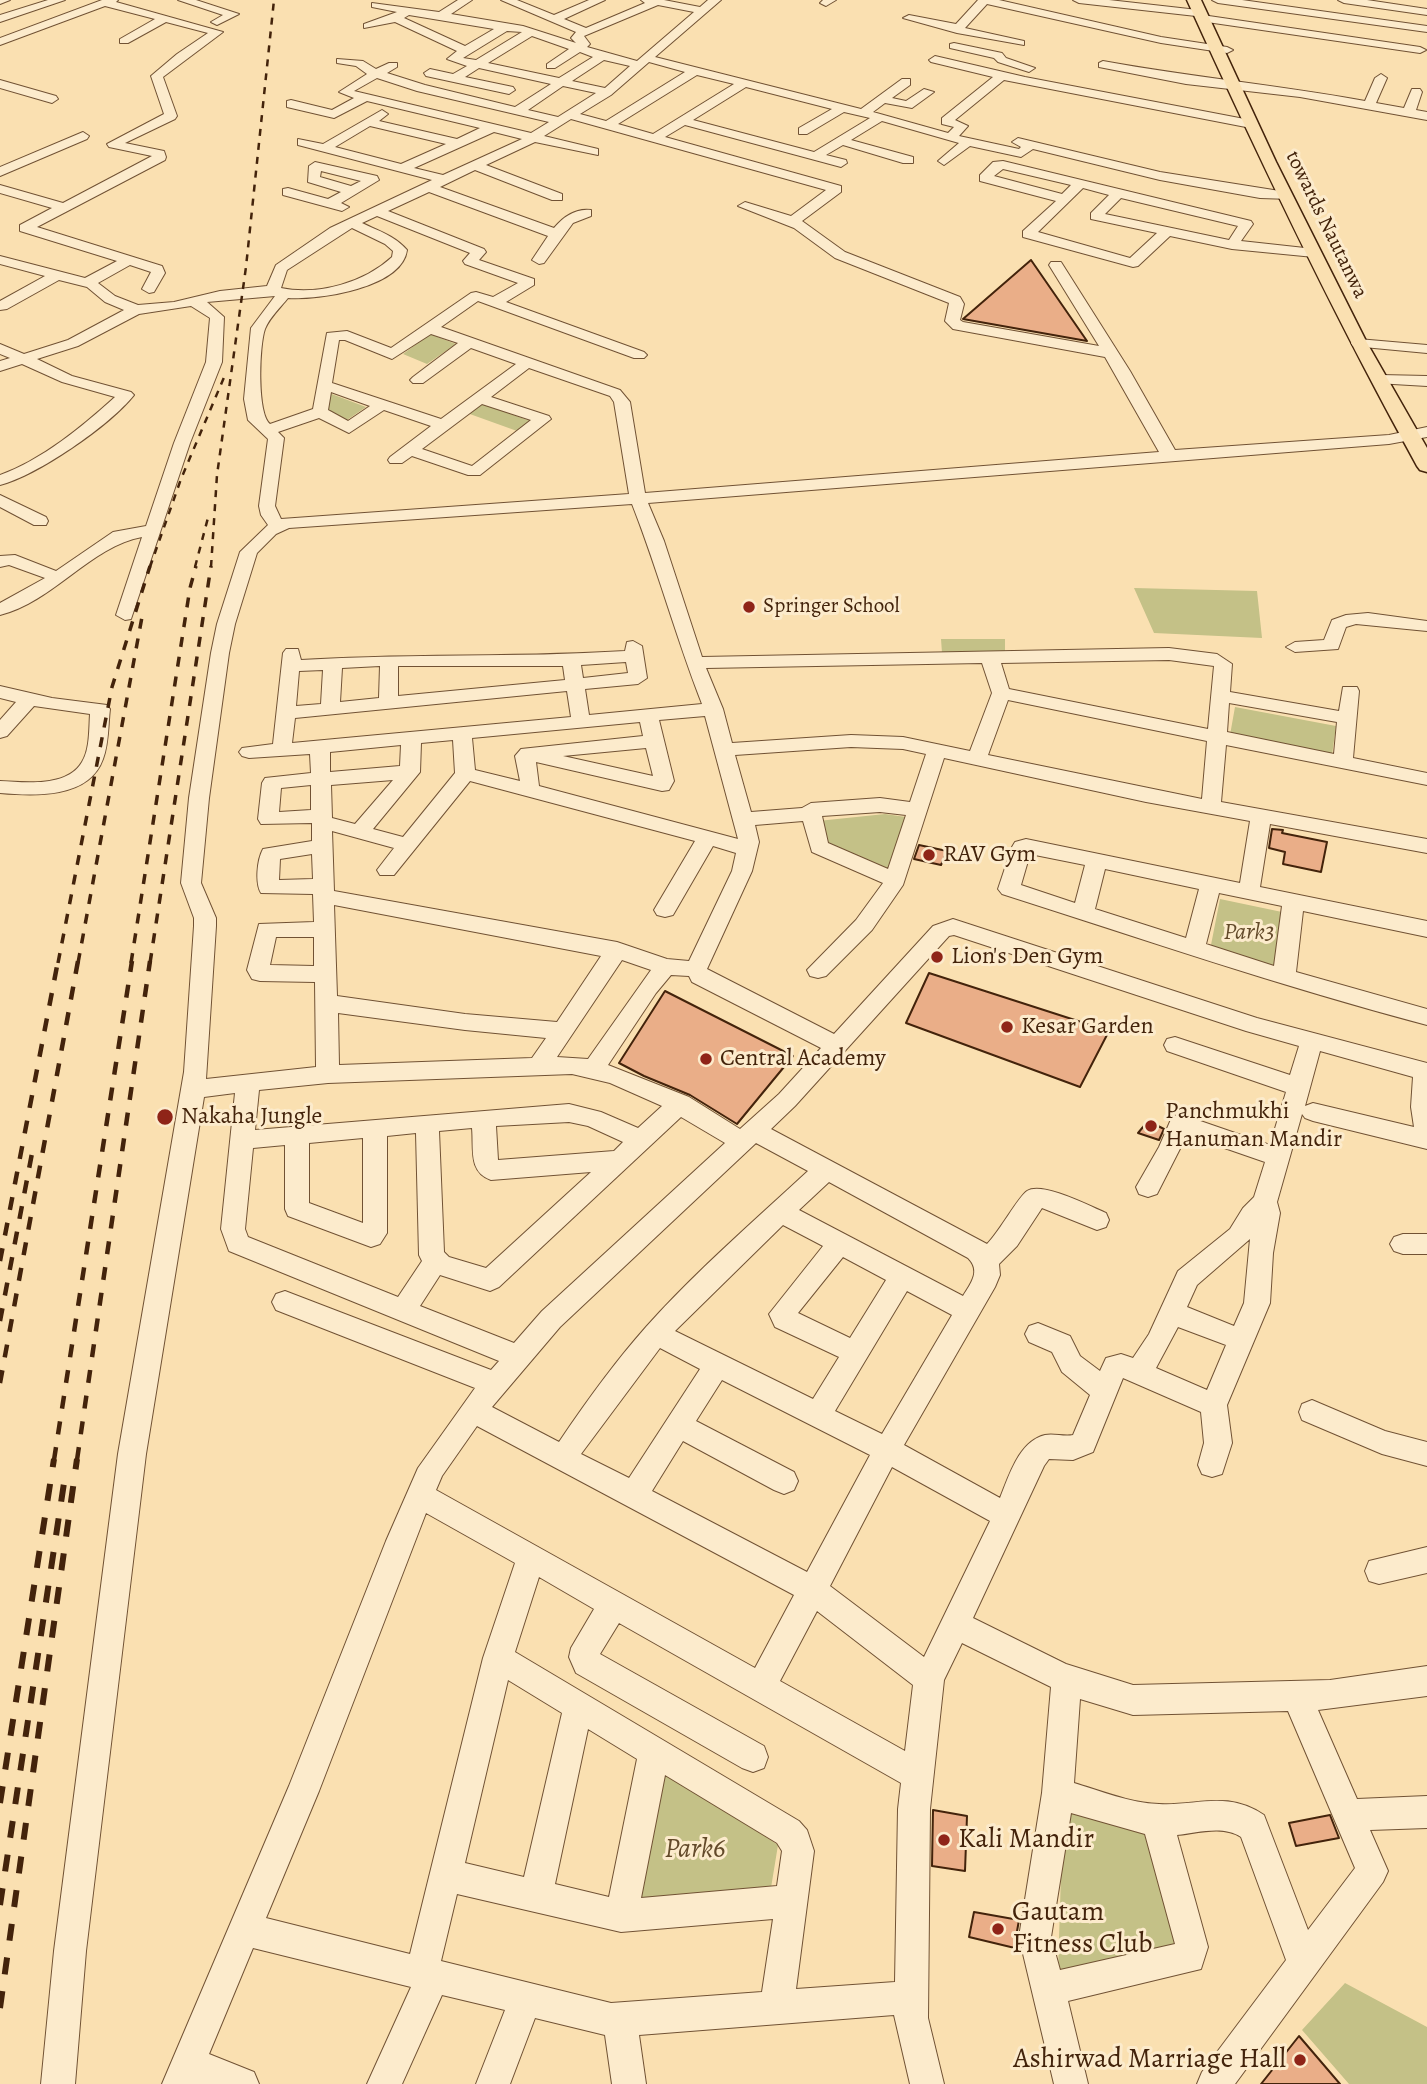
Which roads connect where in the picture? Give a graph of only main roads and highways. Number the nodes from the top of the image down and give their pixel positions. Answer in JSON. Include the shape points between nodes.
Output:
{"nodes":[{"id":1,"x":1204,"y":7,"type":"edge"},
{"id":2,"x":1240,"y":86,"type":"junction"},
{"id":3,"x":1366,"y":344,"type":"junction"},
{"id":4,"x":1417,"y":435,"type":"edge"},
{"id":5,"x":1427,"y":466,"type":"edge"}],
"edges":[{"from":1,"to":2,"type":"main road","name":"towards Nautanwa"},
{"from":2,"to":3,"type":"main road"},
{"from":2,"to":3,"type":"main road","name":"towards Nautanwa","via":[[1248,117],[1286,196]]},
{"from":3,"to":4,"type":"main road","name":"towards Nautanwa"},
{"from":4,"to":5,"type":"main road","name":"towards Nautanwa"}]}
